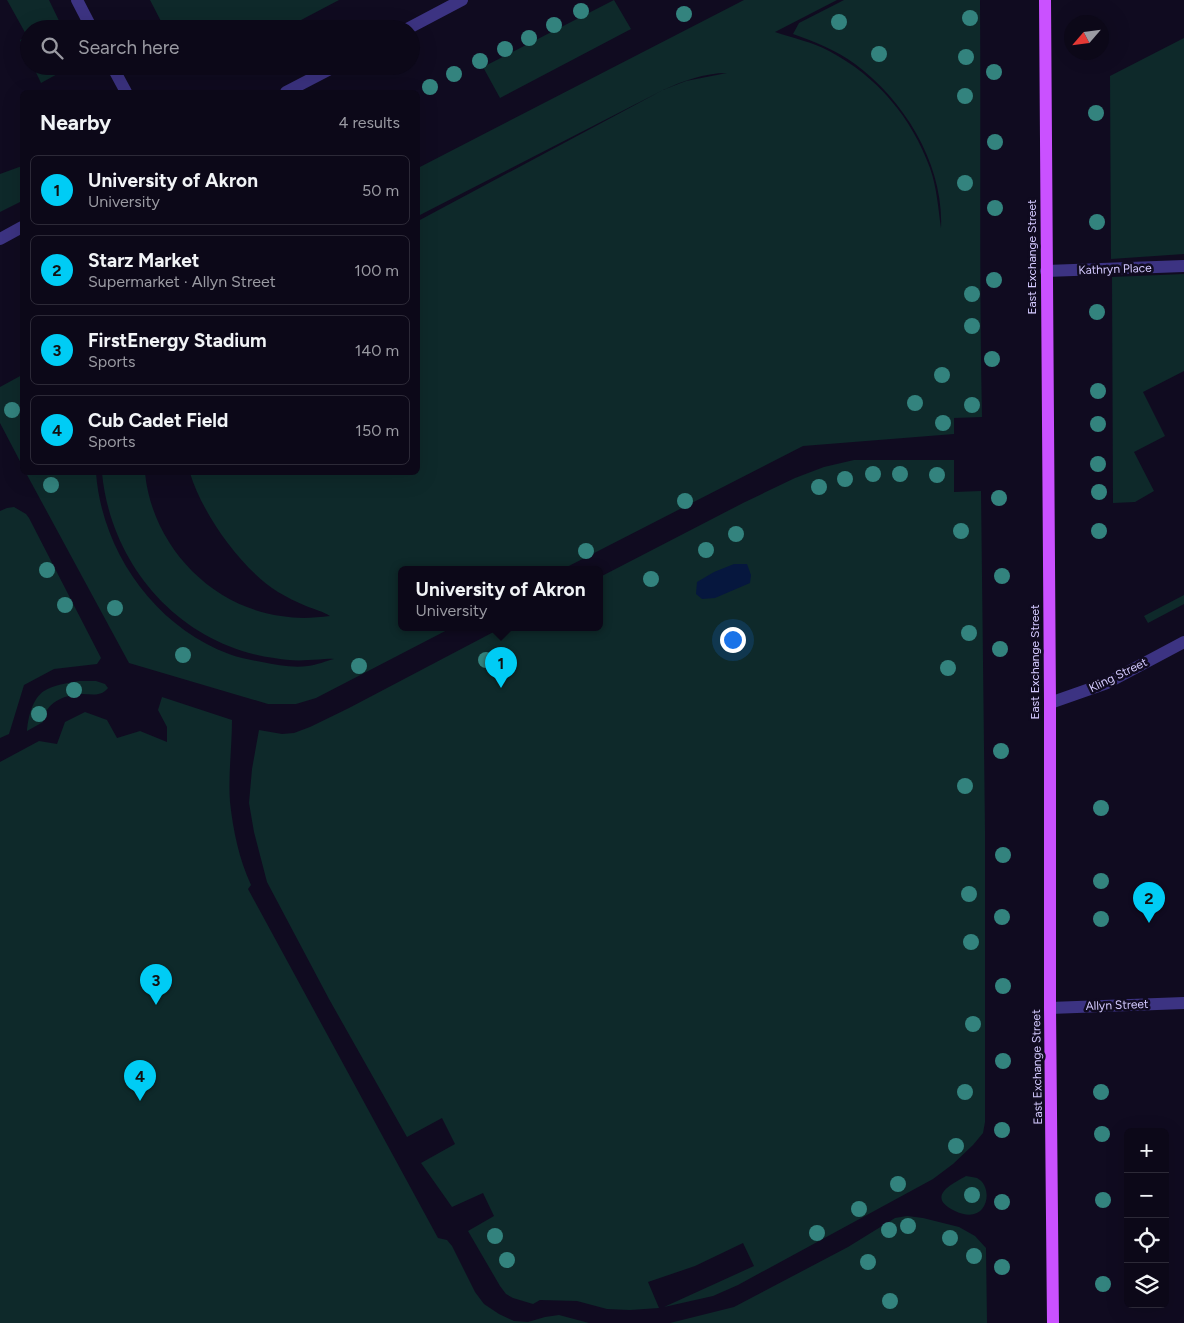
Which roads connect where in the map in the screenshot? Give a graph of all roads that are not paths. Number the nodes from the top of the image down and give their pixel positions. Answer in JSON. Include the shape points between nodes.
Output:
{"nodes":[{"id":1,"x":77,"y":0,"type":"edge"},
{"id":2,"x":462,"y":0,"type":"edge"},
{"id":3,"x":1045,"y":0,"type":"edge"},
{"id":4,"x":87,"y":20,"type":"edge"},
{"id":5,"x":420,"y":22,"type":"edge"},
{"id":6,"x":117,"y":75,"type":"edge"},
{"id":7,"x":319,"y":75,"type":"edge"},
{"id":8,"x":125,"y":90,"type":"edge"},
{"id":9,"x":290,"y":90,"type":"edge"},
{"id":10,"x":20,"y":228,"type":"edge"},
{"id":11,"x":0,"y":239,"type":"edge"},
{"id":12,"x":1184,"y":266,"type":"edge"},
{"id":13,"x":1046,"y":271,"type":"junction"},
{"id":14,"x":1184,"y":642,"type":"edge"},
{"id":15,"x":1050,"y":703,"type":"junction"},
{"id":16,"x":1184,"y":1003,"type":"edge"},
{"id":17,"x":1050,"y":1008,"type":"junction"},
{"id":18,"x":1053,"y":1323,"type":"edge"}],
"edges":[{"from":1,"to":4,"type":"street"},
{"from":2,"to":5,"type":"street"},
{"from":3,"to":13,"type":"main road","name":"East Exchange Street"},
{"from":6,"to":8,"type":"street"},
{"from":7,"to":9,"type":"street"},
{"from":10,"to":11,"type":"street"},
{"from":12,"to":13,"type":"street","name":"Kathryn Place"},
{"from":13,"to":15,"type":"main road","name":"East Exchange Street"},
{"from":14,"to":15,"type":"street","name":"Kling Street","via":[[1107,682]]},
{"from":15,"to":17,"type":"main road","name":"East Exchange Street"},
{"from":16,"to":17,"type":"street","name":"Allyn Street"},
{"from":17,"to":18,"type":"main road","name":"East Exchange Street"}]}
